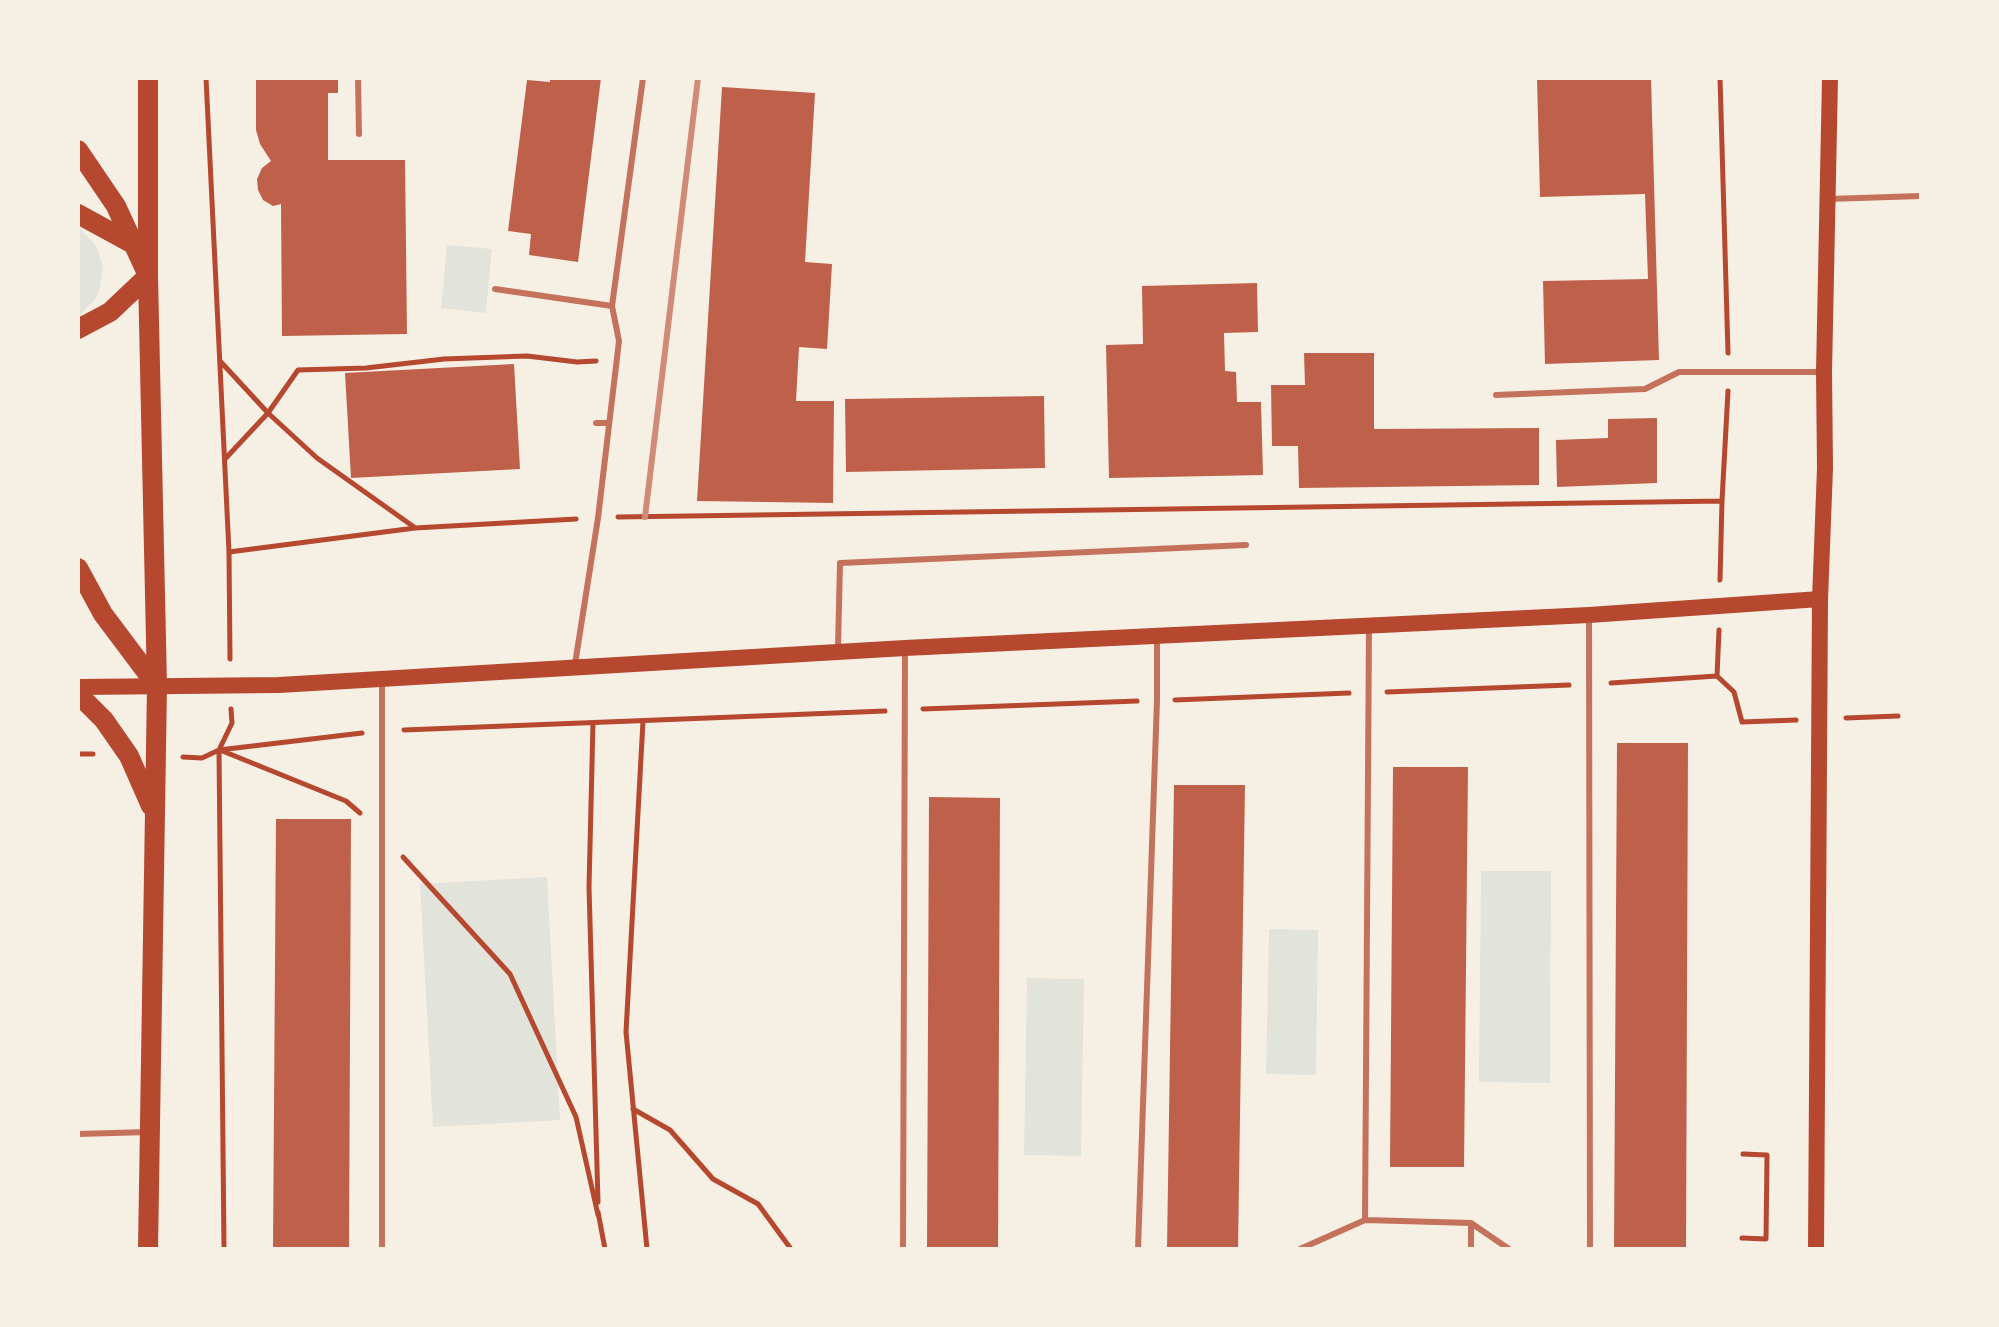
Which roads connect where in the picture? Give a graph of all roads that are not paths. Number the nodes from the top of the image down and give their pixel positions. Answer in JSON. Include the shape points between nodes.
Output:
{"nodes":[{"id":1,"x":148,"y":78,"type":"edge"},
{"id":2,"x":358,"y":78,"type":"edge"},
{"id":3,"x":643,"y":78,"type":"edge"},
{"id":4,"x":1830,"y":78,"type":"edge"},
{"id":5,"x":359,"y":134,"type":"dead end"},
{"id":6,"x":78,"y":150,"type":"edge"},
{"id":7,"x":1921,"y":196,"type":"edge"},
{"id":8,"x":1828,"y":199,"type":"junction"},
{"id":9,"x":78,"y":214,"type":"edge"},
{"id":10,"x":133,"y":244,"type":"junction"},
{"id":11,"x":148,"y":276,"type":"junction"},
{"id":12,"x":495,"y":289,"type":"dead end"},
{"id":13,"x":612,"y":306,"type":"junction"},
{"id":14,"x":78,"y":329,"type":"edge"},
{"id":15,"x":1824,"y":372,"type":"junction"},
{"id":16,"x":1496,"y":395,"type":"dead end"},
{"id":17,"x":596,"y":423,"type":"dead end"},
{"id":18,"x":608,"y":423,"type":"junction"},
{"id":19,"x":1246,"y":545,"type":"dead end"},
{"id":20,"x":78,"y":568,"type":"edge"},
{"id":21,"x":1820,"y":599,"type":"junction"},
{"id":22,"x":1589,"y":615,"type":"junction"},
{"id":23,"x":1369,"y":626,"type":"junction"},
{"id":24,"x":1157,"y":636,"type":"junction"},
{"id":25,"x":905,"y":648,"type":"junction"},
{"id":26,"x":838,"y":652,"type":"junction"},
{"id":27,"x":575,"y":668,"type":"junction"},
{"id":28,"x":382,"y":679,"type":"junction"},
{"id":29,"x":157,"y":686,"type":"junction"},
{"id":30,"x":78,"y":687,"type":"edge"},
{"id":31,"x":78,"y":694,"type":"edge"},
{"id":32,"x":155,"y":813,"type":"junction"},
{"id":33,"x":151,"y":1131,"type":"junction"},
{"id":34,"x":78,"y":1134,"type":"edge"},
{"id":35,"x":1365,"y":1220,"type":"junction"},
{"id":36,"x":1471,"y":1223,"type":"junction"},
{"id":37,"x":148,"y":1249,"type":"edge"},
{"id":38,"x":382,"y":1249,"type":"edge"},
{"id":39,"x":903,"y":1249,"type":"edge"},
{"id":40,"x":1138,"y":1249,"type":"edge"},
{"id":41,"x":1300,"y":1249,"type":"edge"},
{"id":42,"x":1471,"y":1249,"type":"edge"},
{"id":43,"x":1509,"y":1249,"type":"edge"},
{"id":44,"x":1590,"y":1249,"type":"edge"},
{"id":45,"x":1816,"y":1249,"type":"edge"}],
"edges":[{"from":1,"to":11,"type":"main road"},
{"from":2,"to":5,"type":"lane"},
{"from":3,"to":13,"type":"lane"},
{"from":4,"to":8,"type":"main road"},
{"from":6,"to":10,"type":"main road","via":[[116,206]]},
{"from":7,"to":8,"type":"lane"},
{"from":8,"to":15,"type":"main road"},
{"from":9,"to":10,"type":"main road"},
{"from":10,"to":11,"type":"main road"},
{"from":11,"to":14,"type":"main road","via":[[110,312]]},
{"from":11,"to":29,"type":"main road"},
{"from":12,"to":13,"type":"lane"},
{"from":13,"to":18,"type":"lane","via":[[619,341]]},
{"from":15,"to":16,"type":"lane","via":[[1679,372],[1645,389]]},
{"from":15,"to":21,"type":"main road"},
{"from":17,"to":18,"type":"lane"},
{"from":18,"to":27,"type":"lane"},
{"from":19,"to":26,"type":"lane","via":[[840,563]]},
{"from":20,"to":29,"type":"main road","via":[[103,614]]},
{"from":21,"to":22,"type":"main road"},
{"from":21,"to":45,"type":"main road"},
{"from":22,"to":23,"type":"main road"},
{"from":22,"to":44,"type":"lane"},
{"from":23,"to":24,"type":"main road"},
{"from":23,"to":35,"type":"lane"},
{"from":24,"to":25,"type":"main road"},
{"from":24,"to":40,"type":"lane"},
{"from":25,"to":26,"type":"main road"},
{"from":25,"to":39,"type":"lane"},
{"from":26,"to":27,"type":"main road"},
{"from":27,"to":28,"type":"main road"},
{"from":28,"to":29,"type":"main road"},
{"from":28,"to":38,"type":"lane"},
{"from":29,"to":30,"type":"main road"},
{"from":29,"to":32,"type":"main road"},
{"from":31,"to":32,"type":"main road","via":[[129,756]]},
{"from":32,"to":33,"type":"main road"},
{"from":33,"to":34,"type":"lane"},
{"from":33,"to":37,"type":"main road"},
{"from":35,"to":36,"type":"lane"},
{"from":35,"to":41,"type":"lane"},
{"from":36,"to":42,"type":"lane"},
{"from":36,"to":43,"type":"lane"}]}
